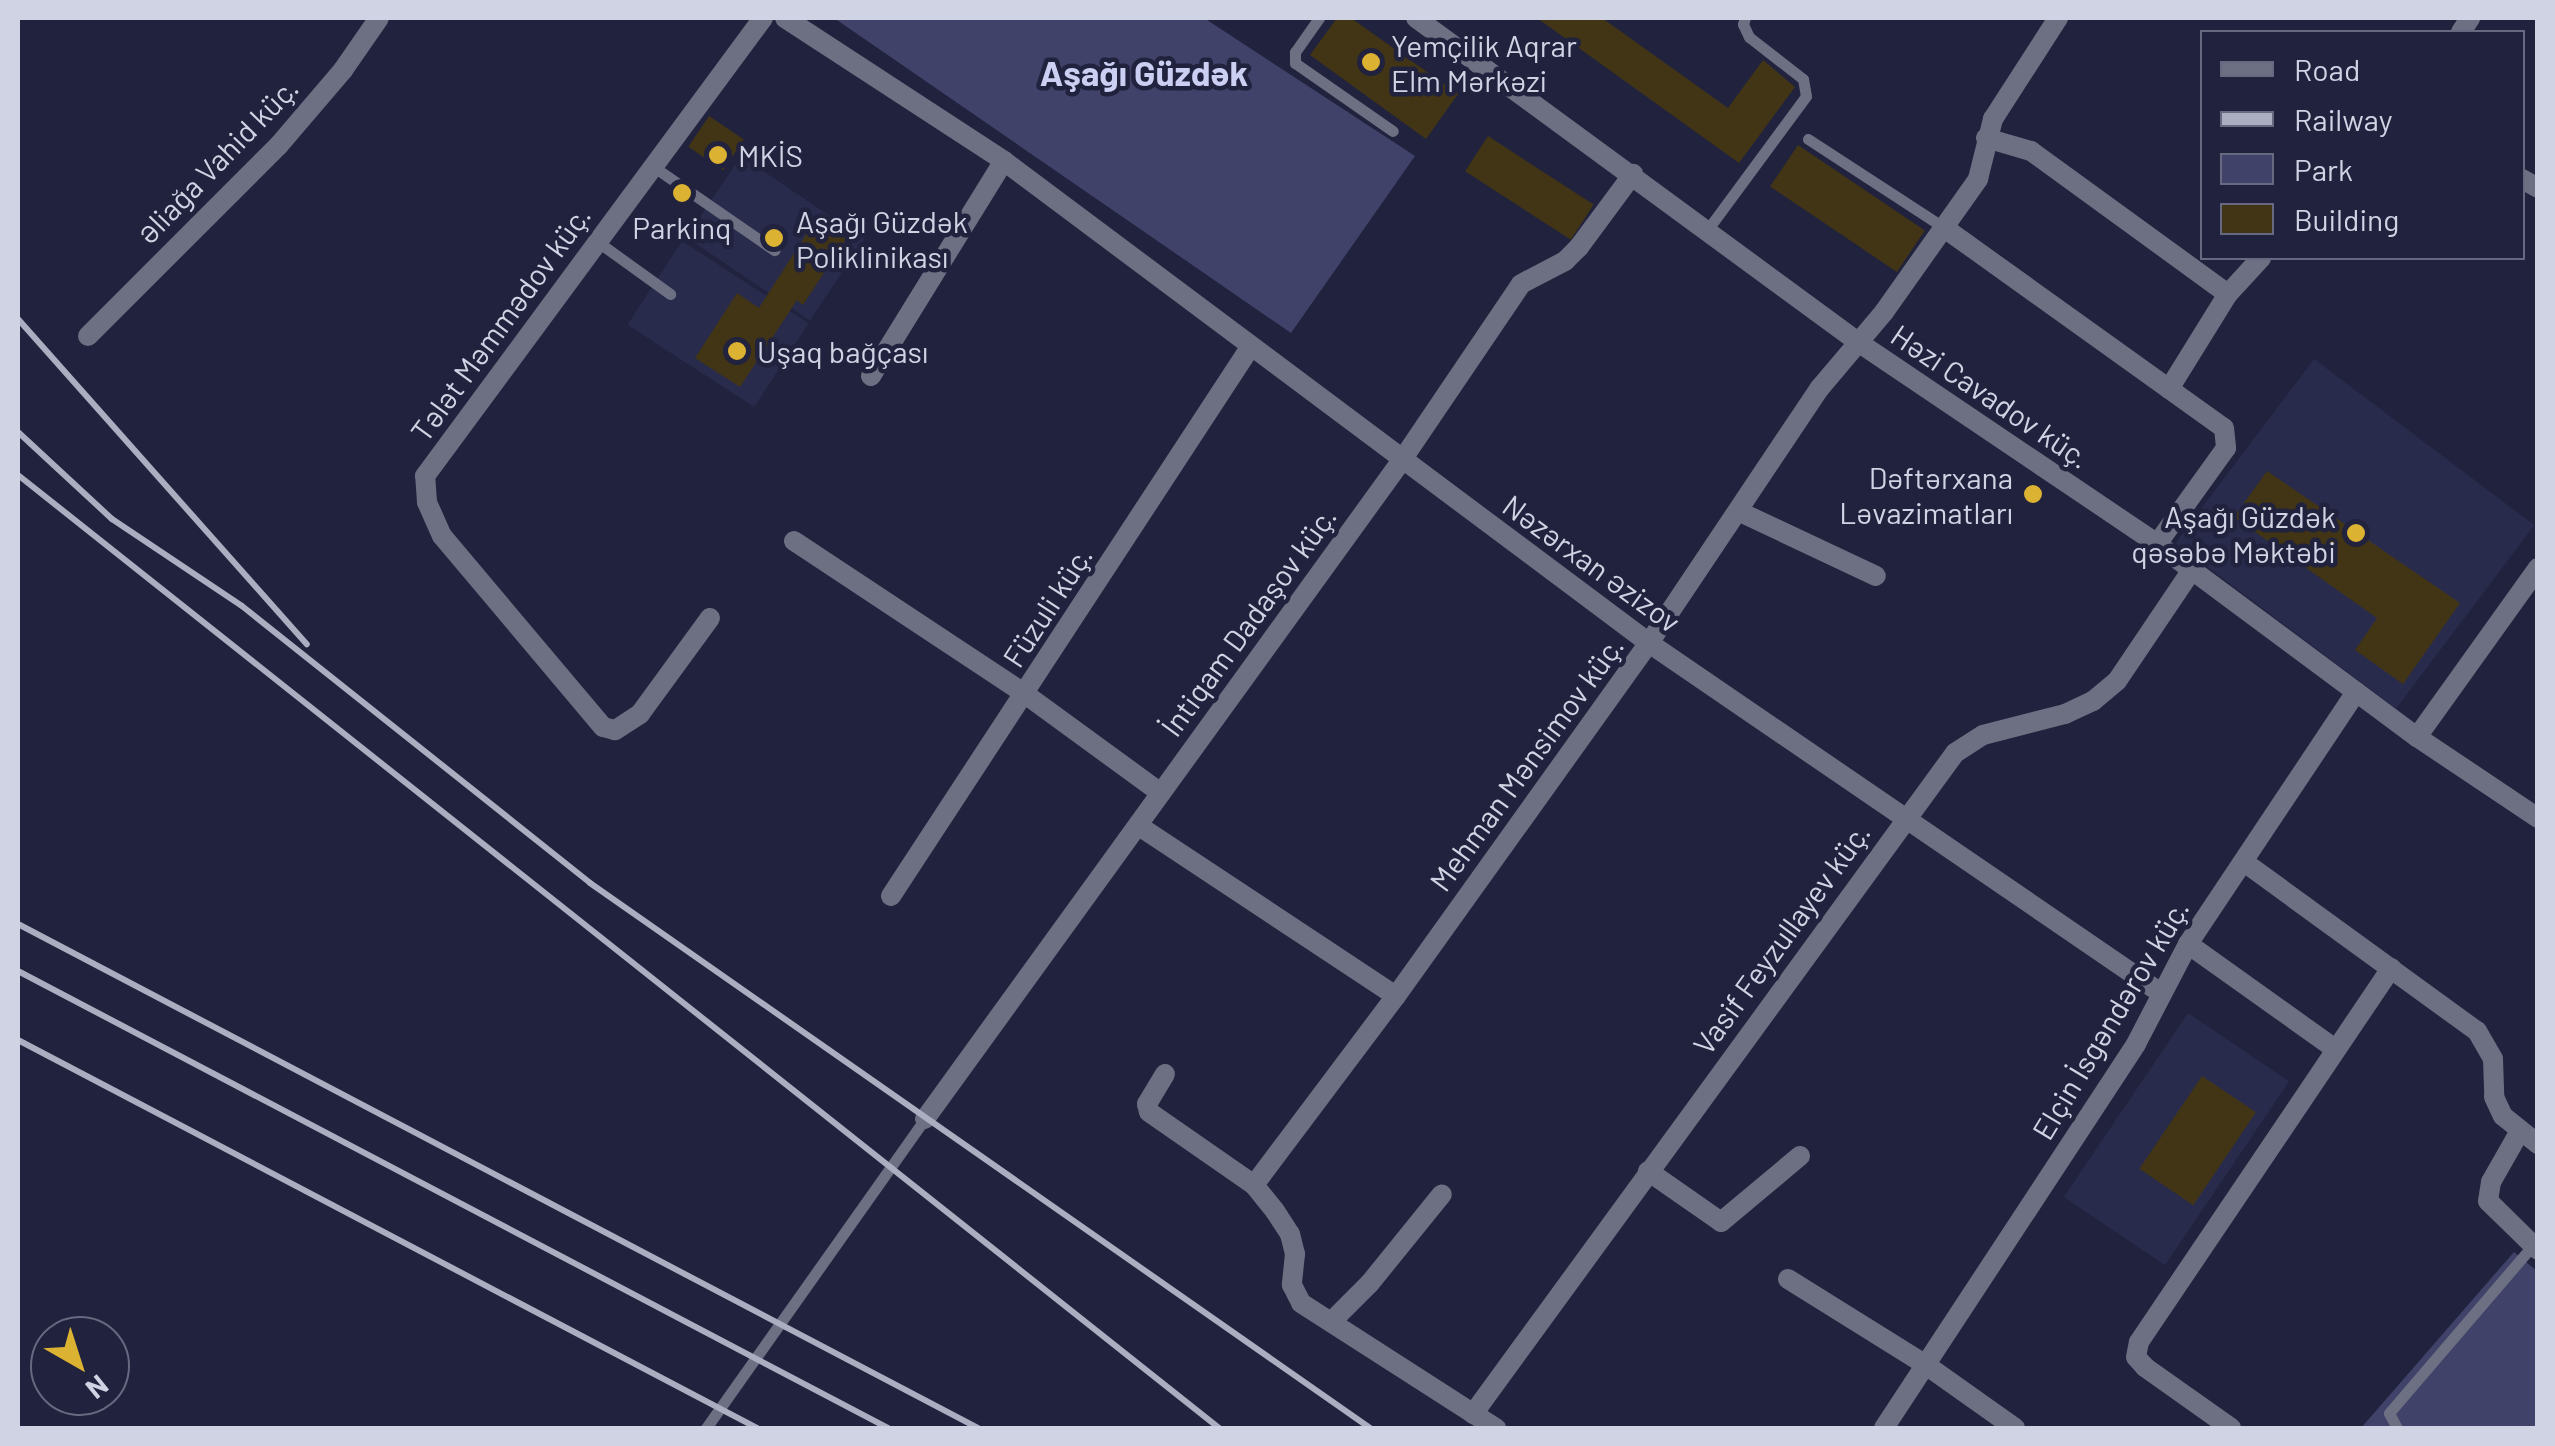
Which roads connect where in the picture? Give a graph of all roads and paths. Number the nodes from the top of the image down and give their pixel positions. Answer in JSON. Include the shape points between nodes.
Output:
{"nodes":[{"id":1,"x":379,"y":18,"type":"edge"},
{"id":2,"x":762,"y":18,"type":"edge"},
{"id":3,"x":785,"y":18,"type":"edge"},
{"id":4,"x":1319,"y":18,"type":"edge"},
{"id":5,"x":1745,"y":18,"type":"edge"},
{"id":6,"x":2058,"y":18,"type":"edge"},
{"id":7,"x":1424,"y":20,"type":"edge"},
{"id":8,"x":1392,"y":131,"type":"dead end"},
{"id":9,"x":1986,"y":138,"type":"junction"},
{"id":10,"x":1808,"y":139,"type":"dead end"},
{"id":11,"x":1004,"y":162,"type":"junction"},
{"id":12,"x":651,"y":165,"type":"junction"},
{"id":13,"x":1633,"y":174,"type":"junction"},
{"id":14,"x":1943,"y":228,"type":"junction"},
{"id":15,"x":1708,"y":229,"type":"junction"},
{"id":16,"x":598,"y":242,"type":"junction"},
{"id":17,"x":774,"y":250,"type":"dead end"},
{"id":18,"x":2259,"y":260,"type":"edge"},
{"id":19,"x":670,"y":294,"type":"dead end"},
{"id":20,"x":2228,"y":294,"type":"junction"},
{"id":21,"x":88,"y":336,"type":"dead end"},
{"id":22,"x":1858,"y":342,"type":"junction"},
{"id":23,"x":1251,"y":346,"type":"junction"},
{"id":24,"x":871,"y":376,"type":"dead end"},
{"id":25,"x":2169,"y":389,"type":"junction"},
{"id":26,"x":1402,"y":460,"type":"junction"},
{"id":27,"x":1740,"y":512,"type":"junction"},
{"id":28,"x":794,"y":541,"type":"dead end"},
{"id":29,"x":2157,"y":544,"type":"junction"},
{"id":30,"x":2538,"y":568,"type":"edge"},
{"id":31,"x":2192,"y":570,"type":"junction"},
{"id":32,"x":1876,"y":576,"type":"dead end"},
{"id":33,"x":710,"y":618,"type":"dead end"},
{"id":34,"x":1650,"y":643,"type":"junction"},
{"id":35,"x":2356,"y":692,"type":"junction"},
{"id":36,"x":1026,"y":694,"type":"junction"},
{"id":37,"x":2418,"y":736,"type":"junction"},
{"id":38,"x":1160,"y":793,"type":"junction"},
{"id":39,"x":2538,"y":818,"type":"edge"},
{"id":40,"x":1905,"y":819,"type":"junction"},
{"id":41,"x":1139,"y":826,"type":"junction"},
{"id":42,"x":2244,"y":862,"type":"junction"},
{"id":43,"x":891,"y":896,"type":"dead end"},
{"id":44,"x":2188,"y":944,"type":"junction"},
{"id":45,"x":2391,"y":968,"type":"junction"},
{"id":46,"x":2161,"y":993,"type":"junction"},
{"id":47,"x":1396,"y":996,"type":"junction"},
{"id":48,"x":2334,"y":1048,"type":"junction"},
{"id":49,"x":1165,"y":1074,"type":"dead end"},
{"id":50,"x":926,"y":1119,"type":"joint"},
{"id":51,"x":2529,"y":1137,"type":"edge"},
{"id":52,"x":1800,"y":1156,"type":"dead end"},
{"id":53,"x":1648,"y":1171,"type":"junction"},
{"id":54,"x":1254,"y":1185,"type":"junction"},
{"id":55,"x":1442,"y":1194,"type":"dead end"},
{"id":56,"x":2535,"y":1248,"type":"edge"},
{"id":57,"x":1788,"y":1280,"type":"dead end"},
{"id":58,"x":1331,"y":1322,"type":"junction"},
{"id":59,"x":1926,"y":1365,"type":"junction"},
{"id":60,"x":1473,"y":1414,"type":"junction"},
{"id":61,"x":706,"y":1428,"type":"edge"},
{"id":62,"x":1496,"y":1428,"type":"edge"},
{"id":63,"x":1884,"y":1428,"type":"edge"},
{"id":64,"x":2015,"y":1428,"type":"edge"},
{"id":65,"x":2230,"y":1428,"type":"edge"},
{"id":66,"x":2397,"y":1428,"type":"edge"}],
"edges":[{"from":1,"to":21,"type":"street","name":"Əliağa Vahid küç.","via":[[344,70],[278,144]]},
{"from":2,"to":12,"type":"street","name":"Tələt Məmmədov küç."},
{"from":3,"to":11,"type":"street","name":"Nəzərxan Əzizov"},
{"from":4,"to":8,"type":"lane","via":[[1295,52],[1295,63]]},
{"from":5,"to":15,"type":"lane","via":[[1749,38],[1803,80],[1806,96]]},
{"from":6,"to":9,"type":"street","name":"Mehman Mənsimov küç."},
{"from":7,"to":13,"type":"street","name":"Həzi Cavadov küç."},
{"from":9,"to":14,"type":"street","name":"Mehman Mənsimov küç.","via":[[1978,179]]},
{"from":9,"to":20,"type":"street","via":[[2031,151]]},
{"from":10,"to":14,"type":"lane"},
{"from":11,"to":23,"type":"street","name":"Nəzərxan Əzizov"},
{"from":11,"to":24,"type":"street"},
{"from":12,"to":16,"type":"street","name":"Tələt Məmmədov küç."},
{"from":12,"to":17,"type":"lane"},
{"from":13,"to":15,"type":"street","name":"Həzi Cavadov küç."},
{"from":13,"to":26,"type":"street","name":"İntiqam Dadaşov küç.","via":[[1579,247],[1521,284]]},
{"from":14,"to":22,"type":"street","name":"Mehman Mənsimov küç."},
{"from":14,"to":25,"type":"street"},
{"from":15,"to":22,"type":"street","name":"Həzi Cavadov küç."},
{"from":16,"to":19,"type":"lane"},
{"from":16,"to":33,"type":"street","name":"Tələt Məmmədov küç.","via":[[425,476],[427,502],[442,536],[603,727],[615,730],[640,714]]},
{"from":18,"to":20,"type":"street"},
{"from":20,"to":25,"type":"street"},
{"from":22,"to":27,"type":"street","name":"Mehman Mənsimov küç.","via":[[1819,389]]},
{"from":22,"to":29,"type":"street","name":"Həzi Cavadov küç."},
{"from":23,"to":26,"type":"street","name":"Nəzərxan Əzizov"},
{"from":23,"to":36,"type":"street","name":"Füzuli küç."},
{"from":25,"to":29,"type":"street","via":[[2214,418],[2228,440]]},
{"from":26,"to":34,"type":"street","name":"Nəzərxan Əzizov"},
{"from":26,"to":38,"type":"street","name":"İntiqam Dadaşov küç."},
{"from":27,"to":32,"type":"street"},
{"from":27,"to":34,"type":"street","name":"Mehman Mənsimov küç."},
{"from":28,"to":36,"type":"street"},
{"from":29,"to":31,"type":"street","name":"Həzi Cavadov küç."},
{"from":30,"to":37,"type":"street"},
{"from":31,"to":35,"type":"street","name":"Həzi Cavadov küç."},
{"from":31,"to":40,"type":"street","name":"Vasif Feyzullayev küç.","via":[[2117,681],[2093,702],[1983,735],[1955,753]]},
{"from":34,"to":40,"type":"street","name":"Nəzərxan Əzizov"},
{"from":34,"to":47,"type":"street","name":"Mehman Mənsimov küç."},
{"from":35,"to":37,"type":"street","name":"Həzi Cavadov küç."},
{"from":35,"to":42,"type":"street","name":"Elçin İsgəndərov küç."},
{"from":36,"to":38,"type":"street"},
{"from":36,"to":43,"type":"street","name":"Füzuli küç."},
{"from":37,"to":39,"type":"street","name":"Həzi Cavadov küç."},
{"from":38,"to":41,"type":"street","name":"İntiqam Dadaşov küç."},
{"from":40,"to":46,"type":"street","name":"Nəzərxan Əzizov"},
{"from":40,"to":53,"type":"street","name":"Vasif Feyzullayev küç."},
{"from":41,"to":47,"type":"street"},
{"from":41,"to":50,"type":"street","name":"İntiqam Dadaşov küç."},
{"from":42,"to":44,"type":"street","name":"Elçin İsgəndərov küç."},
{"from":42,"to":45,"type":"street"},
{"from":44,"to":46,"type":"street","name":"Elçin İsgəndərov küç."},
{"from":44,"to":48,"type":"street"},
{"from":45,"to":48,"type":"street"},
{"from":45,"to":51,"type":"street","via":[[2477,1031],[2493,1060],[2494,1097],[2503,1116]]},
{"from":46,"to":59,"type":"street","name":"Elçin İsgəndərov küç.","via":[[2136,1044]]},
{"from":47,"to":54,"type":"street","name":"Mehman Mənsimov küç."},
{"from":48,"to":65,"type":"street","via":[[2140,1342],[2136,1357],[2145,1368]]},
{"from":49,"to":54,"type":"street","via":[[1149,1112]]},
{"from":50,"to":61,"type":"lane"},
{"from":51,"to":56,"type":"street","via":[[2491,1182],[2488,1201]]},
{"from":52,"to":53,"type":"street","via":[[1721,1222]]},
{"from":53,"to":60,"type":"street","name":"Vasif Feyzullayev küç."},
{"from":54,"to":58,"type":"street","via":[[1290,1234],[1294,1293]]},
{"from":55,"to":58,"type":"street"},
{"from":56,"to":66,"type":"lane","via":[[2389,1413]]},
{"from":57,"to":59,"type":"street"},
{"from":58,"to":60,"type":"street"},
{"from":59,"to":63,"type":"street","name":"Elçin İsgəndərov küç."},
{"from":59,"to":64,"type":"street"},
{"from":60,"to":62,"type":"street"}]}
